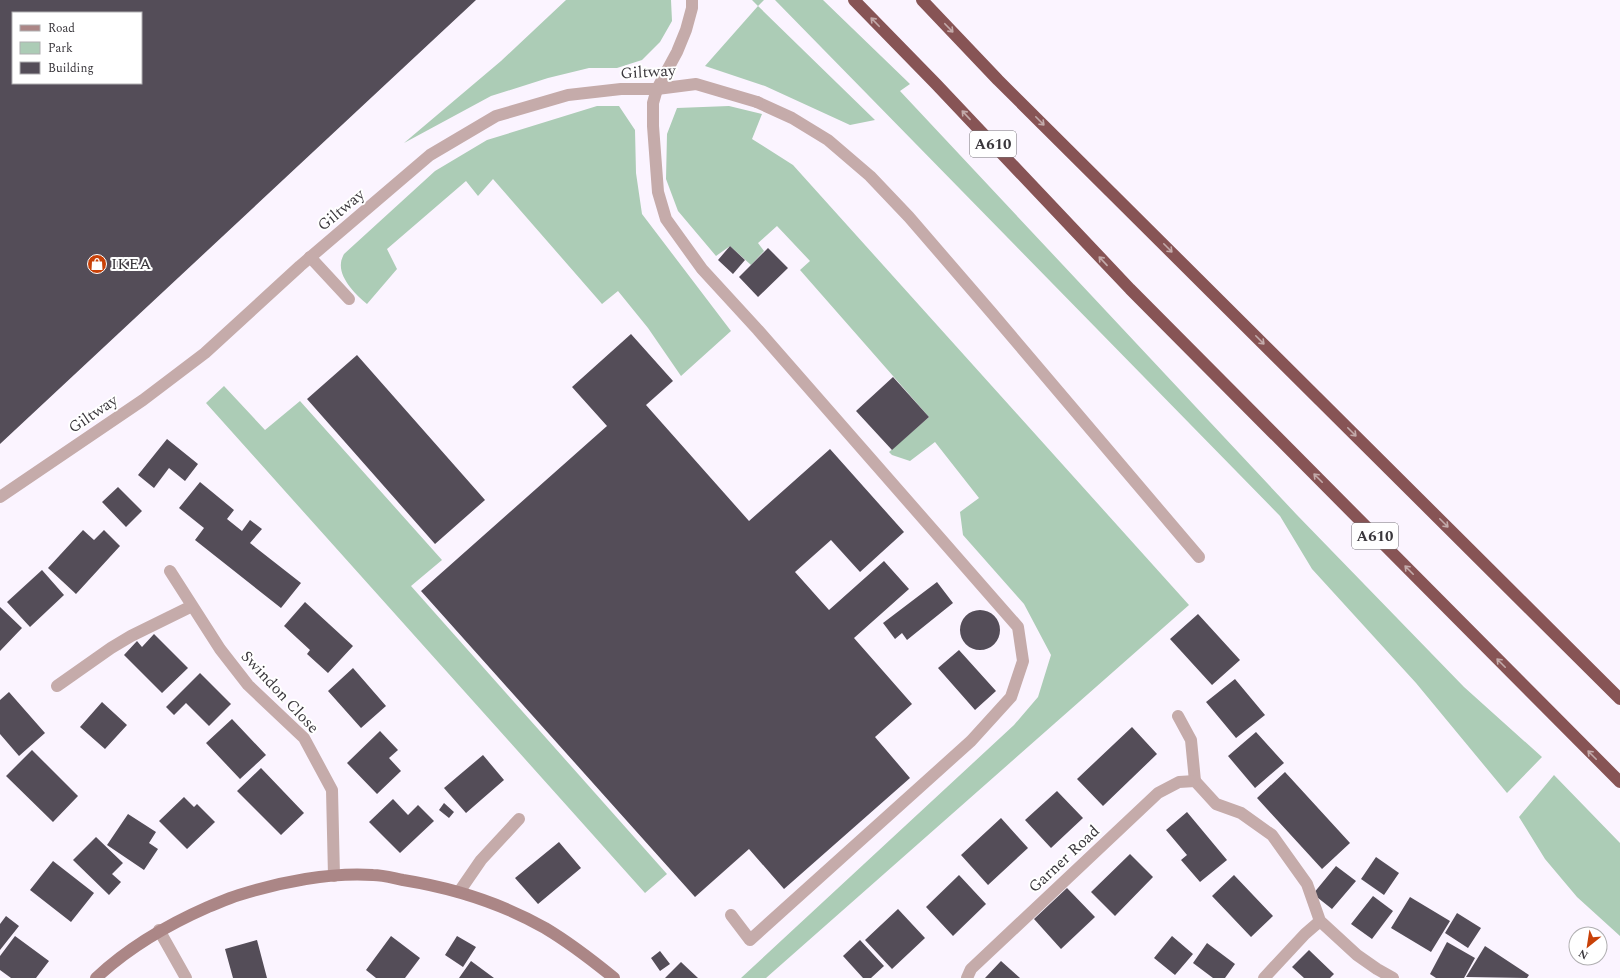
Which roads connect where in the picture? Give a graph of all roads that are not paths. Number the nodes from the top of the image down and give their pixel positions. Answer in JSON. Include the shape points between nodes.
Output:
{"nodes":[{"id":1,"x":692,"y":0,"type":"edge"},
{"id":2,"x":854,"y":0,"type":"edge"},
{"id":3,"x":922,"y":0,"type":"edge"},
{"id":4,"x":657,"y":89,"type":"junction"},
{"id":5,"x":310,"y":257,"type":"junction"},
{"id":6,"x":349,"y":299,"type":"dead end"},
{"id":7,"x":0,"y":497,"type":"edge"},
{"id":8,"x":1199,"y":557,"type":"dead end"},
{"id":9,"x":170,"y":570,"type":"dead end"},
{"id":10,"x":192,"y":606,"type":"junction"},
{"id":11,"x":57,"y":686,"type":"dead end"},
{"id":12,"x":1620,"y":699,"type":"edge"},
{"id":13,"x":1178,"y":716,"type":"dead end"},
{"id":14,"x":1195,"y":781,"type":"junction"},
{"id":15,"x":1620,"y":782,"type":"edge"},
{"id":16,"x":519,"y":819,"type":"dead end"},
{"id":17,"x":334,"y":876,"type":"junction"},
{"id":18,"x":459,"y":892,"type":"junction"},
{"id":19,"x":731,"y":915,"type":"dead end"},
{"id":20,"x":1320,"y":921,"type":"junction"},
{"id":21,"x":159,"y":930,"type":"junction"},
{"id":22,"x":96,"y":978,"type":"edge"},
{"id":23,"x":186,"y":978,"type":"edge"},
{"id":24,"x":614,"y":978,"type":"edge"},
{"id":25,"x":967,"y":978,"type":"edge"},
{"id":26,"x":1264,"y":978,"type":"edge"},
{"id":27,"x":1393,"y":978,"type":"edge"}],
"edges":[{"from":1,"to":4,"type":"street","via":[[686,30]]},
{"from":15,"to":2,"type":"highway","number":"A610","one_way":true,"via":[[1130,289]]},
{"from":3,"to":12,"type":"highway","number":"A610","one_way":true,"via":[[998,80]]},
{"from":4,"to":5,"type":"street","name":"Giltway","via":[[621,89],[568,95],[496,116],[430,155]]},
{"from":4,"to":8,"type":"street","name":"Giltway","via":[[696,84],[757,102],[792,118],[828,140],[870,176],[909,217]]},
{"from":4,"to":19,"type":"street","via":[[653,103],[653,126],[658,192],[666,219],[702,269],[1018,627],[1023,661],[1011,697],[971,741],[750,940]]},
{"from":5,"to":6,"type":"street"},
{"from":5,"to":7,"type":"street","name":"Giltway","via":[[205,353],[144,400]]},
{"from":9,"to":10,"type":"street","name":"Swindon Close"},
{"from":10,"to":11,"type":"street","via":[[125,640]]},
{"from":10,"to":17,"type":"street","name":"Swindon Close","via":[[248,685],[304,738],[332,790]]},
{"from":13,"to":14,"type":"street","via":[[1191,740]]},
{"from":14,"to":20,"type":"street","via":[[1216,804],[1241,813],[1272,835],[1307,884]]},
{"from":14,"to":25,"type":"street","name":"Garner Road","via":[[1179,782],[1158,793],[972,969]]},
{"from":16,"to":18,"type":"street","via":[[480,860]]},
{"from":17,"to":18,"type":"street","via":[[374,875]]},
{"from":17,"to":21,"type":"street","via":[[288,883],[238,895]]},
{"from":18,"to":24,"type":"street","via":[[480,898],[545,928],[581,951]]},
{"from":20,"to":26,"type":"street"},
{"from":20,"to":27,"type":"street","via":[[1357,955]]},
{"from":21,"to":22,"type":"street"},
{"from":21,"to":23,"type":"street"}]}
